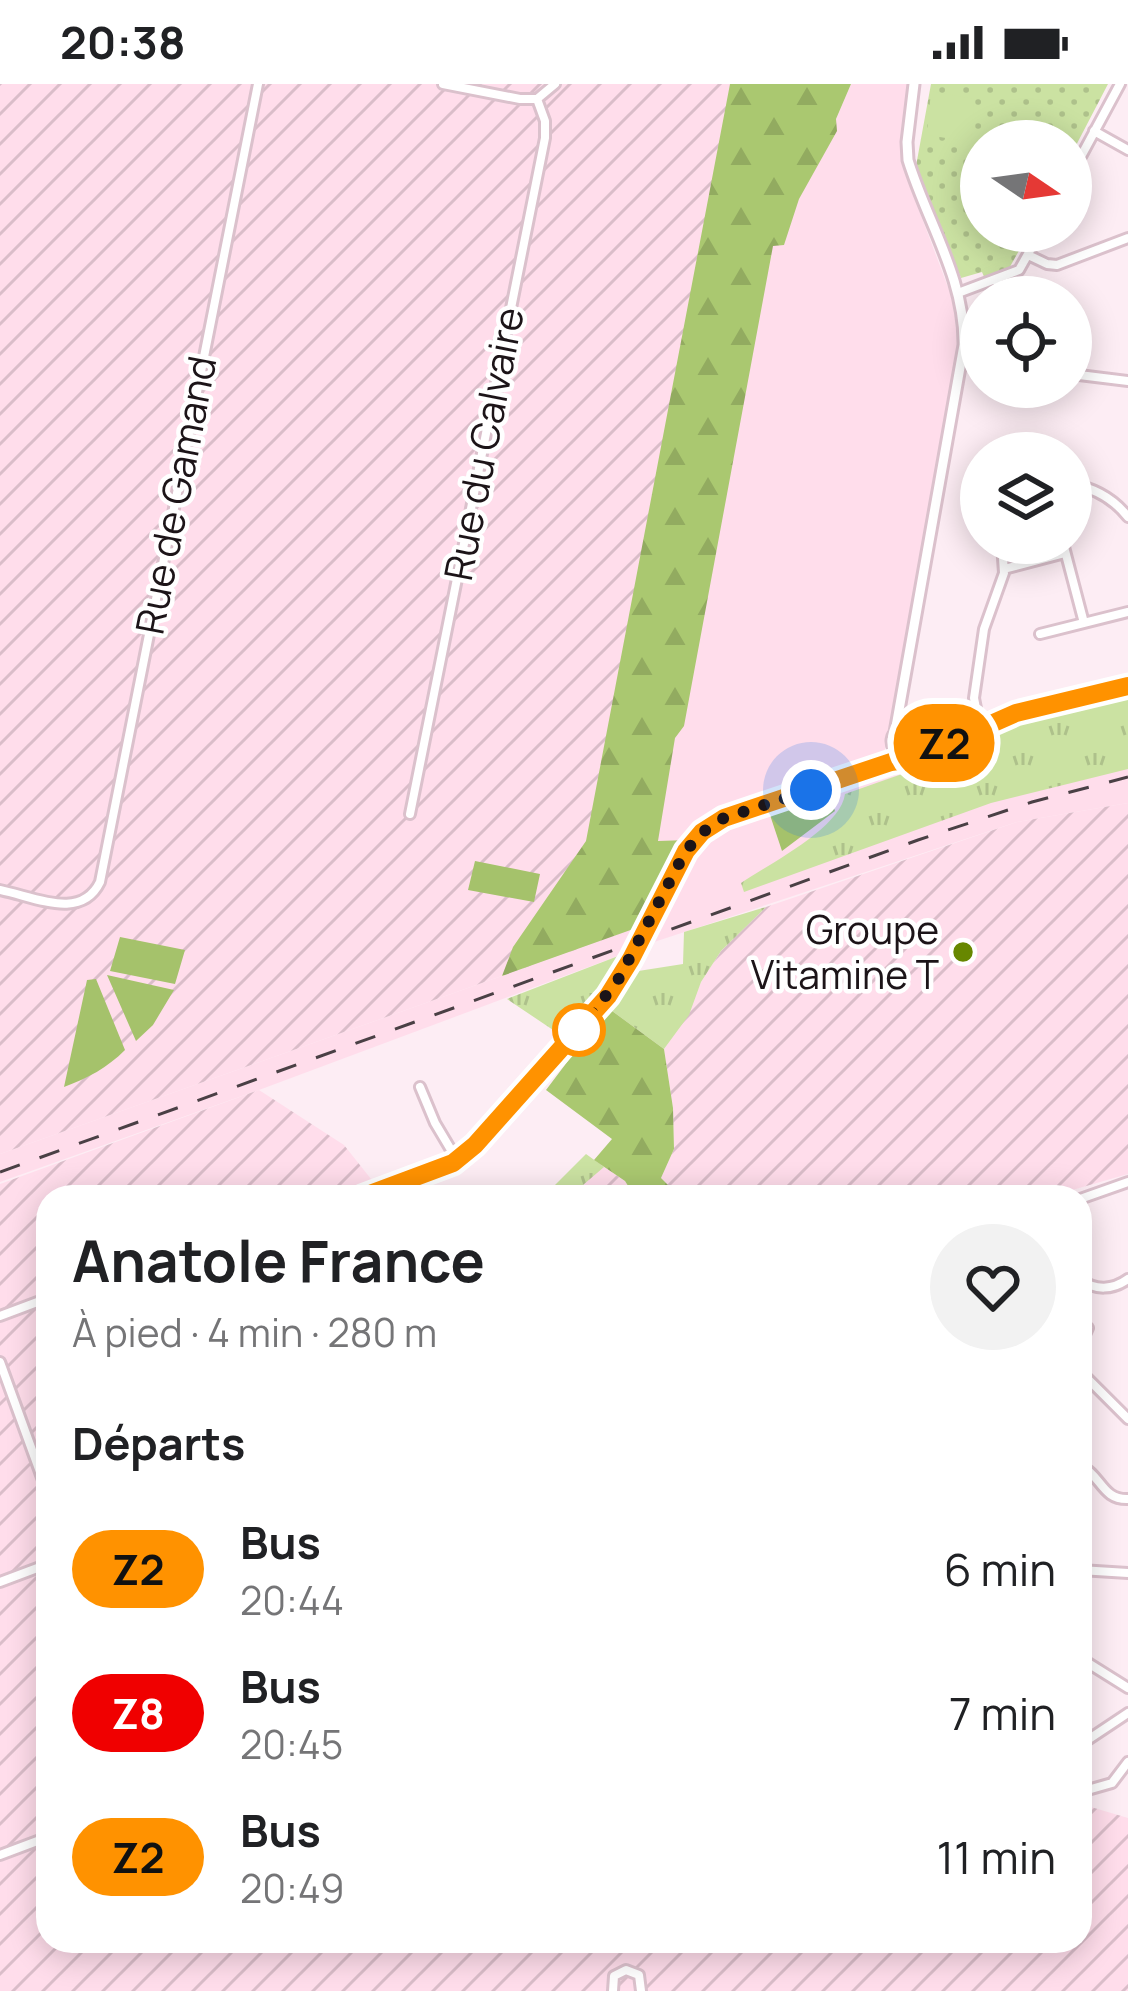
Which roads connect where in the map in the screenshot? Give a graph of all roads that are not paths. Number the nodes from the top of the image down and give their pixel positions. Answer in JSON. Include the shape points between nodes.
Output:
{"nodes":[{"id":1,"x":258,"y":84,"type":"edge"},
{"id":2,"x":443,"y":84,"type":"edge"},
{"id":3,"x":555,"y":84,"type":"edge"},
{"id":4,"x":914,"y":84,"type":"edge"},
{"id":5,"x":1120,"y":84,"type":"edge"},
{"id":6,"x":537,"y":99,"type":"junction"},
{"id":7,"x":1094,"y":131,"type":"junction"},
{"id":8,"x":1092,"y":135,"type":"edge"},
{"id":9,"x":1128,"y":150,"type":"edge"},
{"id":10,"x":1128,"y":238,"type":"edge"},
{"id":11,"x":1030,"y":252,"type":"edge"},
{"id":12,"x":1028,"y":255,"type":"junction"},
{"id":13,"x":1004,"y":276,"type":"edge"},
{"id":14,"x":958,"y":293,"type":"joint"},
{"id":15,"x":1092,"y":377,"type":"edge"},
{"id":16,"x":1128,"y":381,"type":"edge"},
{"id":17,"x":1092,"y":491,"type":"edge"},
{"id":18,"x":1128,"y":517,"type":"edge"},
{"id":19,"x":1004,"y":564,"type":"edge"},
{"id":20,"x":1018,"y":564,"type":"edge"},
{"id":21,"x":1068,"y":564,"type":"edge"},
{"id":22,"x":1004,"y":569,"type":"junction"},
{"id":23,"x":1128,"y":612,"type":"edge"},
{"id":24,"x":1084,"y":623,"type":"junction"},
{"id":25,"x":1040,"y":634,"type":"dead end"},
{"id":26,"x":1128,"y":686,"type":"edge"},
{"id":27,"x":902,"y":691,"type":"junction"},
{"id":28,"x":980,"y":729,"type":"junction"},
{"id":29,"x":915,"y":734,"type":"junction"},
{"id":30,"x":952,"y":740,"type":"junction"},
{"id":31,"x":893,"y":741,"type":"junction"},
{"id":32,"x":917,"y":754,"type":"junction"},
{"id":33,"x":904,"y":759,"type":"junction"},
{"id":34,"x":872,"y":770,"type":"junction"},
{"id":35,"x":410,"y":814,"type":"dead end"},
{"id":36,"x":0,"y":890,"type":"edge"},
{"id":37,"x":419,"y":1087,"type":"dead end"},
{"id":38,"x":457,"y":1160,"type":"junction"},
{"id":39,"x":1128,"y":1182,"type":"edge"},
{"id":40,"x":403,"y":1185,"type":"edge"},
{"id":41,"x":1092,"y":1195,"type":"edge"},
{"id":42,"x":1128,"y":1279,"type":"edge"},
{"id":43,"x":1092,"y":1286,"type":"edge"},
{"id":44,"x":36,"y":1302,"type":"edge"},
{"id":45,"x":0,"y":1316,"type":"edge"},
{"id":46,"x":0,"y":1363,"type":"edge"},
{"id":47,"x":1092,"y":1383,"type":"edge"},
{"id":48,"x":1128,"y":1419,"type":"edge"},
{"id":49,"x":36,"y":1461,"type":"edge"},
{"id":50,"x":1092,"y":1472,"type":"edge"},
{"id":51,"x":1128,"y":1499,"type":"edge"},
{"id":52,"x":36,"y":1568,"type":"edge"},
{"id":53,"x":1092,"y":1571,"type":"edge"},
{"id":54,"x":1128,"y":1573,"type":"edge"},
{"id":55,"x":0,"y":1582,"type":"edge"},
{"id":56,"x":1092,"y":1666,"type":"edge"},
{"id":57,"x":1128,"y":1688,"type":"edge"},
{"id":58,"x":1128,"y":1713,"type":"edge"},
{"id":59,"x":1092,"y":1736,"type":"edge"},
{"id":60,"x":1128,"y":1762,"type":"edge"},
{"id":61,"x":1092,"y":1789,"type":"edge"},
{"id":62,"x":36,"y":1842,"type":"edge"},
{"id":63,"x":0,"y":1855,"type":"edge"},
{"id":64,"x":613,"y":1991,"type":"edge"},
{"id":65,"x":641,"y":1991,"type":"edge"}],
"edges":[{"from":1,"to":36,"type":"street","name":"Rue de Gamand","via":[[102,872],[85,901],[61,904]]},
{"from":2,"to":6,"type":"street"},
{"from":3,"to":6,"type":"street"},
{"from":4,"to":14,"type":"street","via":[[908,160]]},
{"from":5,"to":7,"type":"street"},
{"from":6,"to":35,"type":"street","name":"Rue du Calvaire","via":[[545,138]]},
{"from":7,"to":8,"type":"street"},
{"from":7,"to":9,"type":"street"},
{"from":10,"to":12,"type":"street","via":[[1057,265]]},
{"from":11,"to":12,"type":"street"},
{"from":12,"to":13,"type":"street"},
{"from":14,"to":27,"type":"street","via":[[963,360]]},
{"from":15,"to":16,"type":"street"},
{"from":17,"to":18,"type":"street"},
{"from":19,"to":22,"type":"street"},
{"from":20,"to":22,"type":"street"},
{"from":21,"to":24,"type":"street"},
{"from":22,"to":28,"type":"street","via":[[982,633],[974,698]]},
{"from":23,"to":24,"type":"street"},
{"from":24,"to":25,"type":"street"},
{"from":26,"to":28,"type":"street"},
{"from":27,"to":29,"type":"street"},
{"from":27,"to":31,"type":"street"},
{"from":28,"to":30,"type":"street"},
{"from":29,"to":30,"type":"street"},
{"from":29,"to":31,"type":"street","via":[[901,731]]},
{"from":29,"to":32,"type":"street"},
{"from":30,"to":32,"type":"street"},
{"from":31,"to":33,"type":"street"},
{"from":31,"to":34,"type":"street"},
{"from":32,"to":33,"type":"street"},
{"from":33,"to":34,"type":"street"},
{"from":34,"to":38,"type":"street","via":[[724,818],[697,836],[608,996]]},
{"from":37,"to":38,"type":"street"},
{"from":38,"to":40,"type":"street"},
{"from":39,"to":41,"type":"street"},
{"from":42,"to":43,"type":"street"},
{"from":44,"to":45,"type":"street"},
{"from":46,"to":49,"type":"street"},
{"from":47,"to":48,"type":"street"},
{"from":50,"to":51,"type":"street","via":[[1110,1496]]},
{"from":52,"to":55,"type":"street"},
{"from":53,"to":54,"type":"street"},
{"from":56,"to":57,"type":"street"},
{"from":58,"to":59,"type":"street"},
{"from":60,"to":61,"type":"street","via":[[1112,1783]]},
{"from":62,"to":63,"type":"street"},
{"from":64,"to":65,"type":"street","via":[[614,1976],[626,1970],[639,1976]]}]}
